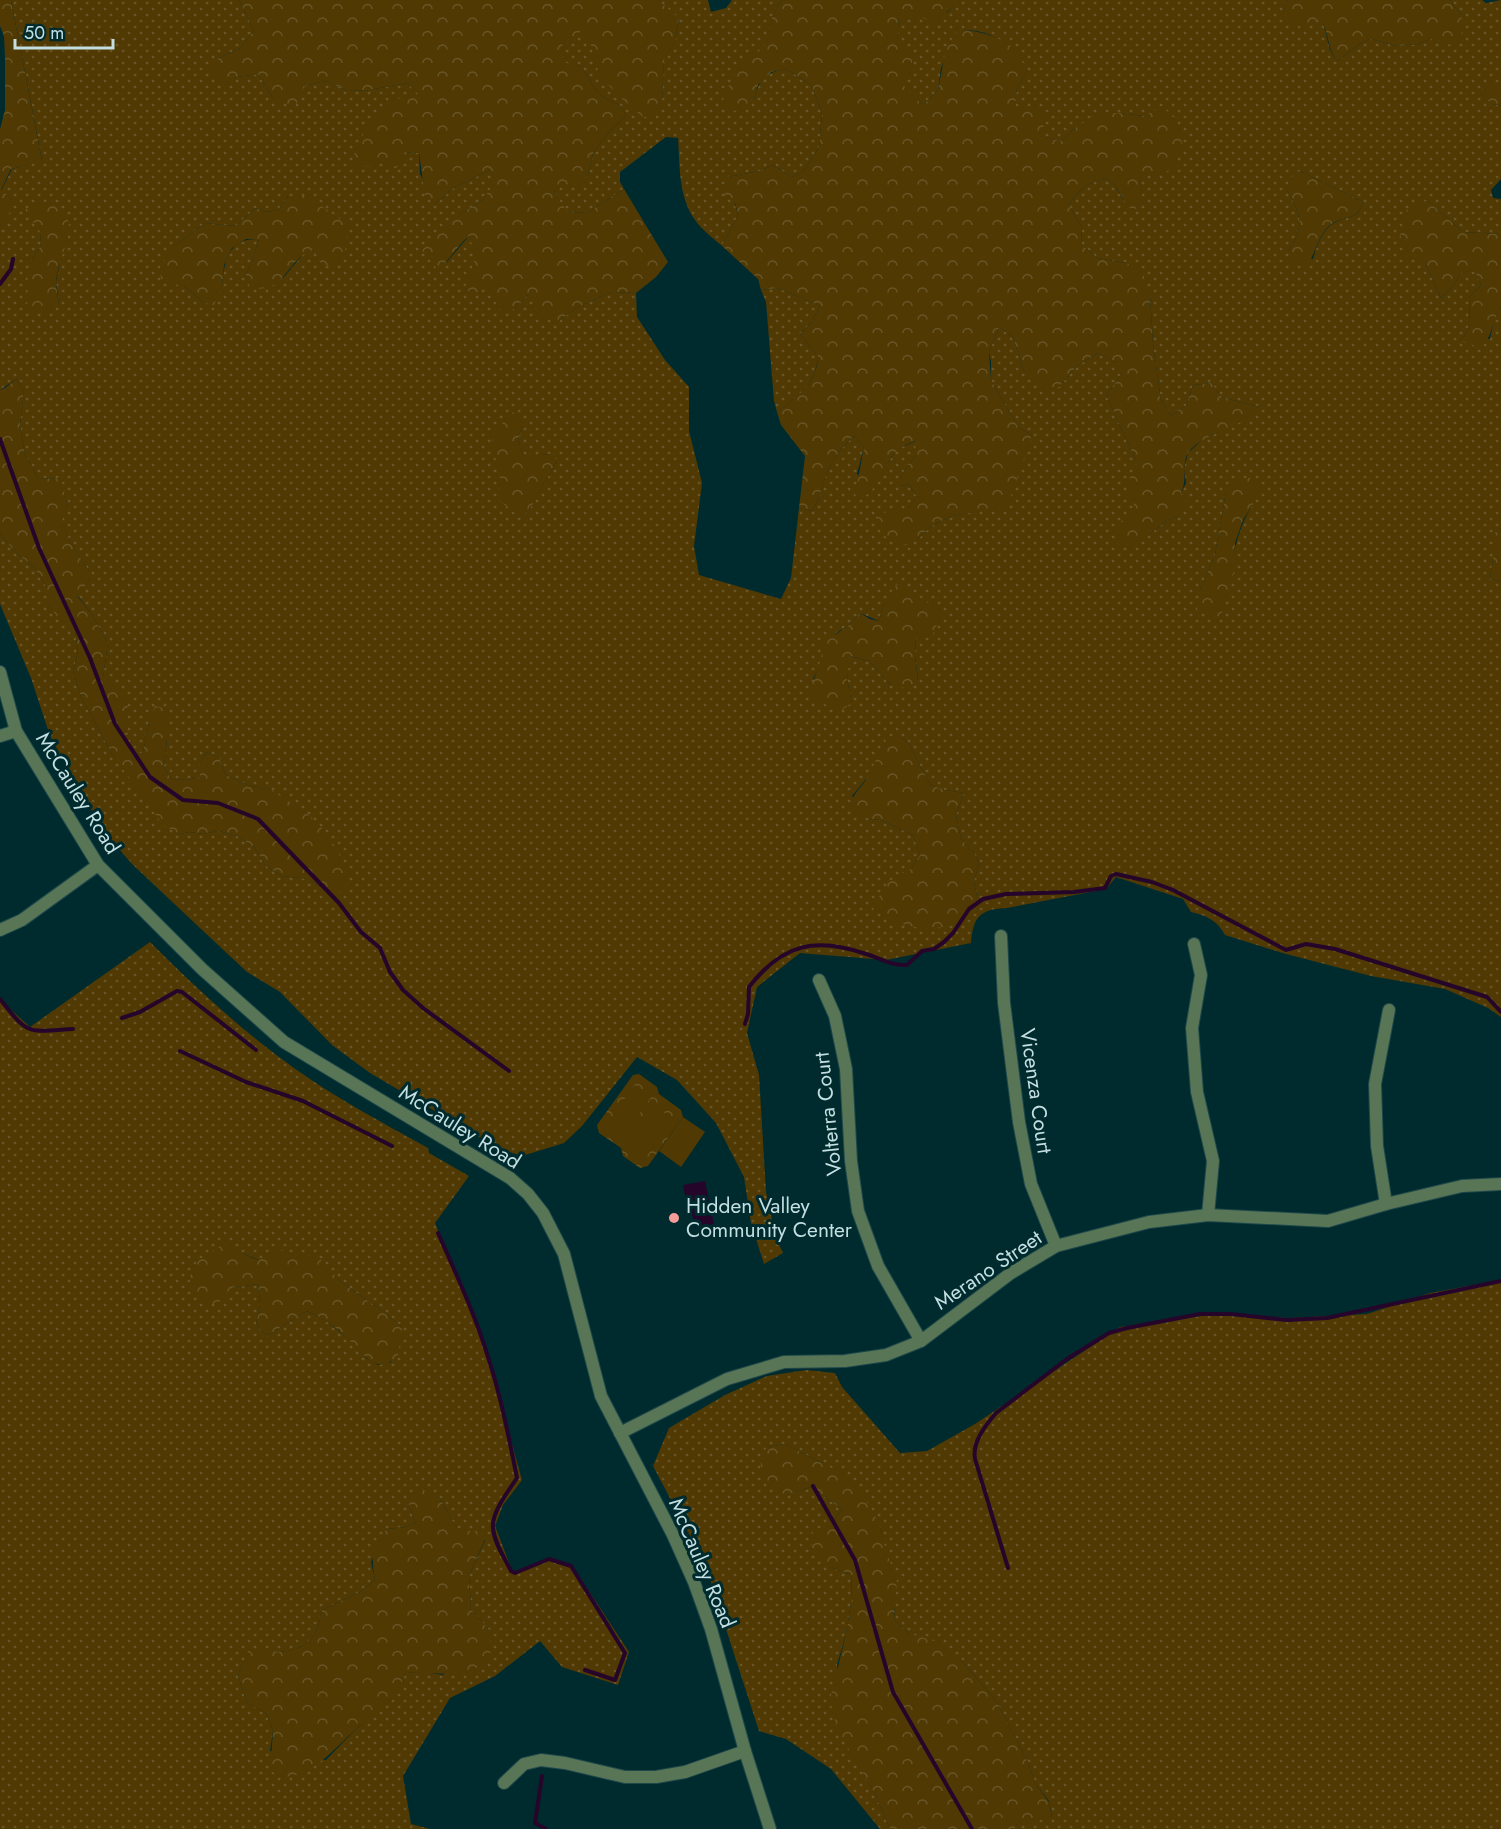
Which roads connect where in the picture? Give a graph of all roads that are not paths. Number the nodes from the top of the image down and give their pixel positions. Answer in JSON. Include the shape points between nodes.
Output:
{"nodes":[{"id":1,"x":0,"y":672,"type":"edge"},
{"id":2,"x":16,"y":732,"type":"junction"},
{"id":3,"x":0,"y":736,"type":"edge"},
{"id":4,"x":98,"y":865,"type":"junction"},
{"id":5,"x":0,"y":930,"type":"edge"},
{"id":6,"x":1001,"y":936,"type":"dead end"},
{"id":7,"x":1194,"y":944,"type":"dead end"},
{"id":8,"x":819,"y":980,"type":"dead end"},
{"id":9,"x":1389,"y":1010,"type":"dead end"},
{"id":10,"x":1501,"y":1184,"type":"edge"},
{"id":11,"x":1386,"y":1204,"type":"junction"},
{"id":12,"x":1208,"y":1215,"type":"junction"},
{"id":13,"x":1056,"y":1246,"type":"junction"},
{"id":14,"x":921,"y":1341,"type":"junction"},
{"id":15,"x":620,"y":1433,"type":"junction"},
{"id":16,"x":745,"y":1751,"type":"junction"},
{"id":17,"x":504,"y":1783,"type":"dead end"},
{"id":18,"x":770,"y":1829,"type":"edge"}],
"edges":[{"from":1,"to":2,"type":"street","name":"McCauley Road"},
{"from":2,"to":3,"type":"street"},
{"from":2,"to":4,"type":"street","name":"McCauley Road"},
{"from":4,"to":5,"type":"street","via":[[22,920]]},
{"from":4,"to":15,"type":"street","name":"McCauley Road","via":[[202,969],[284,1042],[510,1178],[528,1194],[543,1213],[564,1254],[601,1396]]},
{"from":6,"to":13,"type":"street","name":"Vicenza Court","via":[[1019,1122],[1031,1184]]},
{"from":7,"to":12,"type":"street","via":[[1201,975],[1192,1028],[1197,1092],[1213,1161]]},
{"from":8,"to":14,"type":"street","name":"Volterra Court","via":[[835,1016],[846,1069],[858,1210],[879,1266]]},
{"from":9,"to":11,"type":"street","via":[[1375,1084],[1377,1146]]},
{"from":10,"to":11,"type":"street","name":"Merano Street","via":[[1462,1186]]},
{"from":11,"to":12,"type":"street","name":"Merano Street","via":[[1328,1221]]},
{"from":12,"to":13,"type":"street","name":"Merano Street","via":[[1149,1222]]},
{"from":13,"to":14,"type":"street","name":"Merano Street","via":[[1011,1273]]},
{"from":14,"to":15,"type":"street","name":"Merano Street","via":[[886,1355],[845,1361],[784,1362],[728,1379]]},
{"from":15,"to":16,"type":"street","name":"McCauley Road","via":[[694,1582]]},
{"from":16,"to":17,"type":"street","via":[[685,1772],[656,1777],[625,1777],[541,1760],[524,1764]]},
{"from":16,"to":18,"type":"street","name":"McCauley Road"}]}
